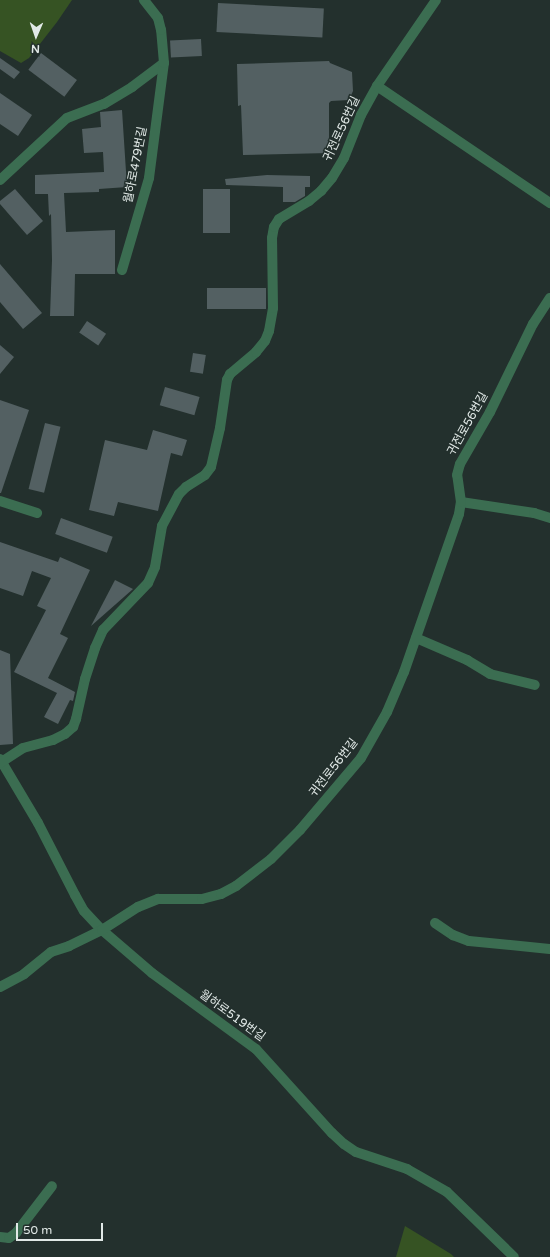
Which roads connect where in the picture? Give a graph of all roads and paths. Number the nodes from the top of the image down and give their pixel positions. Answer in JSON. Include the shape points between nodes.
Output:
{"nodes":[{"id":1,"x":144,"y":0,"type":"edge"},
{"id":2,"x":436,"y":0,"type":"edge"},
{"id":3,"x":164,"y":63,"type":"junction"},
{"id":4,"x":377,"y":86,"type":"junction"},
{"id":5,"x":0,"y":180,"type":"edge"},
{"id":6,"x":550,"y":203,"type":"edge"},
{"id":7,"x":122,"y":270,"type":"dead end"},
{"id":8,"x":550,"y":298,"type":"edge"},
{"id":9,"x":211,"y":466,"type":"joint"},
{"id":10,"x":0,"y":501,"type":"edge"},
{"id":11,"x":461,"y":502,"type":"junction"},
{"id":12,"x":38,"y":513,"type":"dead end"},
{"id":13,"x":550,"y":518,"type":"edge"},
{"id":14,"x":416,"y":638,"type":"junction"},
{"id":15,"x":535,"y":684,"type":"dead end"},
{"id":16,"x":1,"y":761,"type":"edge"},
{"id":17,"x":435,"y":923,"type":"dead end"},
{"id":18,"x":102,"y":930,"type":"junction"},
{"id":19,"x":550,"y":949,"type":"edge"},
{"id":20,"x":0,"y":987,"type":"edge"},
{"id":21,"x":52,"y":1186,"type":"dead end"},
{"id":22,"x":0,"y":1237,"type":"edge"},
{"id":23,"x":514,"y":1257,"type":"edge"}],
"edges":[{"from":1,"to":3,"type":"lane","name":"월하로479번길","via":[[158,18]]},
{"from":2,"to":4,"type":"lane"},
{"from":3,"to":5,"type":"lane","via":[[104,104],[67,118]]},
{"from":3,"to":7,"type":"lane","name":"월하로479번길","via":[[149,178]]},
{"from":4,"to":6,"type":"lane"},
{"from":4,"to":9,"type":"lane","name":"귀전로56번길","via":[[332,178],[309,201],[279,219],[274,226],[273,308],[269,331],[256,352],[230,374],[227,380]]},
{"from":8,"to":11,"type":"lane","name":"귀전로56번길","via":[[533,324],[490,412],[460,464],[457,475]]},
{"from":9,"to":16,"type":"lane","name":"월하로519번길","via":[[205,475],[179,494],[162,526],[155,567],[148,584],[103,630],[85,679],[73,727],[53,740],[23,748]]},
{"from":10,"to":12,"type":"lane"},
{"from":11,"to":13,"type":"lane","via":[[534,513]]},
{"from":11,"to":14,"type":"lane","name":"귀전로56번길"},
{"from":14,"to":15,"type":"lane","via":[[467,660],[490,674]]},
{"from":14,"to":18,"type":"lane","name":"귀전로56번길","via":[[388,712],[361,758],[305,824],[271,859],[236,886],[221,894],[202,899],[158,899],[138,907]]},
{"from":16,"to":18,"type":"lane","name":"월하로519번길","via":[[38,823],[84,911]]},
{"from":17,"to":19,"type":"lane","via":[[453,935],[469,941]]},
{"from":18,"to":20,"type":"lane","name":"귀전로56번길","via":[[70,946],[51,952],[24,974]]},
{"from":18,"to":23,"type":"lane","name":"월하로519번길","via":[[152,973],[256,1049],[332,1134],[344,1144],[356,1152],[407,1169],[447,1192]]},
{"from":21,"to":22,"type":"lane","via":[[16,1233],[8,1238]]}]}
